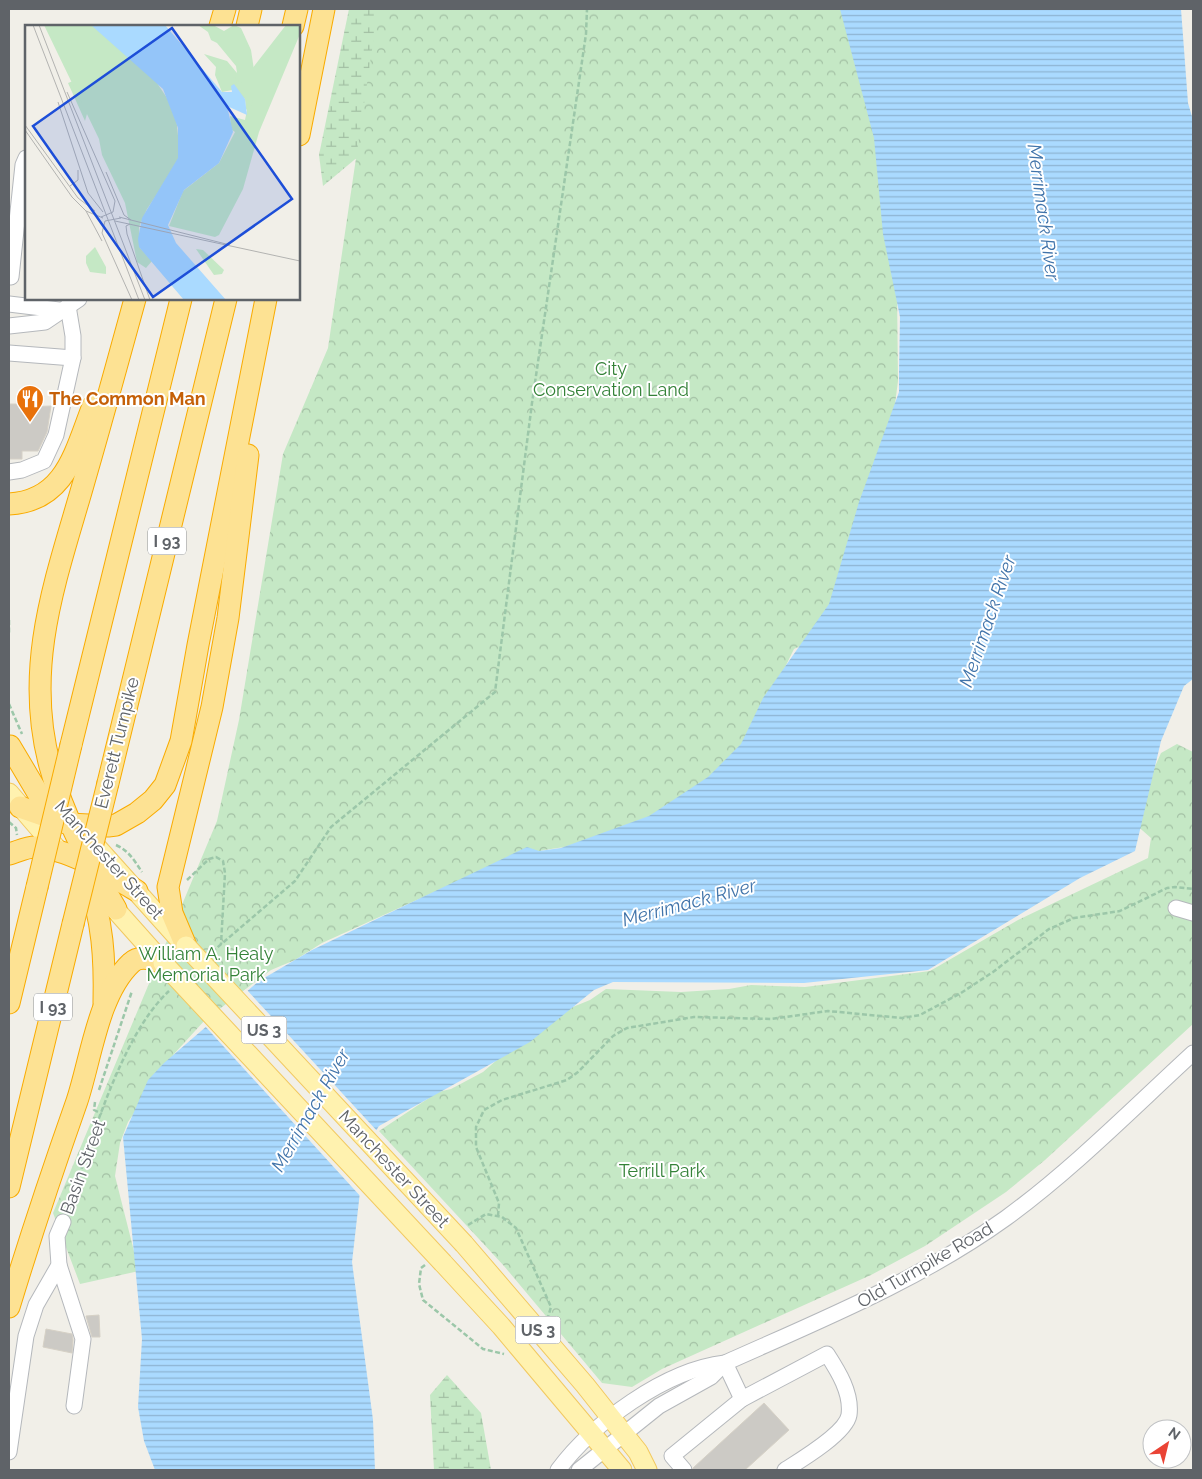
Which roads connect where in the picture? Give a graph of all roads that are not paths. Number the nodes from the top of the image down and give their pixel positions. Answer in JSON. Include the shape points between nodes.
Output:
{"nodes":[{"id":1,"x":225,"y":9,"type":"edge"},
{"id":2,"x":251,"y":9,"type":"edge"},
{"id":3,"x":297,"y":9,"type":"edge"},
{"id":4,"x":324,"y":9,"type":"edge"},
{"id":5,"x":220,"y":25,"type":"edge"},
{"id":6,"x":247,"y":25,"type":"edge"},
{"id":7,"x":293,"y":25,"type":"edge"},
{"id":8,"x":300,"y":130,"type":"edge"},
{"id":9,"x":25,"y":162,"type":"edge"},
{"id":10,"x":11,"y":277,"type":"dead end"},
{"id":11,"x":134,"y":300,"type":"edge"},
{"id":12,"x":134,"y":300,"type":"edge"},
{"id":13,"x":181,"y":300,"type":"edge"},
{"id":14,"x":226,"y":300,"type":"edge"},
{"id":15,"x":266,"y":300,"type":"edge"},
{"id":16,"x":266,"y":300,"type":"edge"},
{"id":17,"x":9,"y":304,"type":"edge"},
{"id":18,"x":68,"y":305,"type":"edge"},
{"id":19,"x":9,"y":326,"type":"edge"},
{"id":20,"x":9,"y":353,"type":"edge"},
{"id":21,"x":73,"y":358,"type":"junction"},
{"id":22,"x":9,"y":472,"type":"edge"},
{"id":23,"x":9,"y":504,"type":"edge"},
{"id":24,"x":9,"y":745,"type":"edge"},
{"id":25,"x":13,"y":807,"type":"edge"},
{"id":26,"x":65,"y":819,"type":"junction"},
{"id":27,"x":14,"y":848,"type":"edge"},
{"id":28,"x":79,"y":865,"type":"junction"},
{"id":29,"x":141,"y":883,"type":"junction"},
{"id":30,"x":1176,"y":908,"type":"dead end"},
{"id":31,"x":116,"y":909,"type":"joint"},
{"id":32,"x":1193,"y":913,"type":"edge"},
{"id":33,"x":186,"y":946,"type":"junction"},
{"id":34,"x":163,"y":963,"type":"junction"},
{"id":35,"x":9,"y":1003,"type":"edge"},
{"id":36,"x":104,"y":1008,"type":"junction"},
{"id":37,"x":1193,"y":1053,"type":"edge"},
{"id":38,"x":9,"y":1187,"type":"edge"},
{"id":39,"x":63,"y":1222,"type":"road end"},
{"id":40,"x":59,"y":1264,"type":"junction"},
{"id":41,"x":9,"y":1307,"type":"edge"},
{"id":42,"x":724,"y":1363,"type":"junction"},
{"id":43,"x":742,"y":1399,"type":"junction"},
{"id":44,"x":74,"y":1406,"type":"dead end"},
{"id":45,"x":611,"y":1418,"type":"junction"},
{"id":46,"x":624,"y":1434,"type":"junction"},
{"id":47,"x":592,"y":1435,"type":"junction"},
{"id":48,"x":604,"y":1450,"type":"junction"},
{"id":49,"x":9,"y":1452,"type":"edge"},
{"id":50,"x":558,"y":1470,"type":"edge"},
{"id":51,"x":579,"y":1470,"type":"edge"},
{"id":52,"x":622,"y":1470,"type":"edge"},
{"id":53,"x":647,"y":1470,"type":"edge"},
{"id":54,"x":684,"y":1470,"type":"edge"},
{"id":55,"x":786,"y":1470,"type":"edge"}],
"edges":[{"from":1,"to":5,"type":"highway"},
{"from":2,"to":6,"type":"highway"},
{"from":3,"to":7,"type":"highway"},
{"from":4,"to":8,"type":"highway"},
{"from":9,"to":10,"type":"street"},
{"from":11,"to":23,"type":"highway","via":[[70,466],[61,480],[37,498]]},
{"from":12,"to":26,"type":"highway","via":[[42,645],[39,673],[41,721]]},
{"from":13,"to":35,"type":"highway","number":"I 93","bridge":true},
{"from":14,"to":38,"type":"highway","name":"Everett Turnpike","number":"I 93","bridge":true},
{"from":15,"to":26,"type":"highway","via":[[181,741],[172,770],[153,800],[116,825]]},
{"from":16,"to":33,"type":"highway","via":[[228,618],[212,707],[168,887],[172,914]]},
{"from":17,"to":18,"type":"street"},
{"from":18,"to":19,"type":"street","via":[[45,322]]},
{"from":18,"to":21,"type":"street"},
{"from":20,"to":21,"type":"street"},
{"from":21,"to":22,"type":"street","via":[[56,435],[44,461]]},
{"from":24,"to":26,"type":"highway"},
{"from":25,"to":26,"type":"highway"},
{"from":25,"to":28,"type":"main road","name":"Manchester Street"},
{"from":26,"to":28,"type":"highway"},
{"from":26,"to":29,"type":"main road","name":"Manchester Street","number":"US 3"},
{"from":27,"to":28,"type":"highway","via":[[33,847]]},
{"from":28,"to":29,"type":"highway"},
{"from":28,"to":31,"type":"highway"},
{"from":28,"to":36,"type":"highway","via":[[96,905],[105,975]]},
{"from":29,"to":33,"type":"main road","name":"Manchester Street","number":"US 3"},
{"from":30,"to":32,"type":"street"},
{"from":31,"to":34,"type":"main road","name":"Manchester Street","number":"US 3"},
{"from":33,"to":45,"type":"main road","name":"Manchester Street","number":"US 3","bridge":true,"via":[[464,1244]]},
{"from":34,"to":36,"type":"highway","via":[[146,958],[131,962]]},
{"from":34,"to":47,"type":"main road","name":"Manchester Street","number":"US 3","bridge":true,"via":[[443,1262]]},
{"from":36,"to":41,"type":"highway"},
{"from":37,"to":42,"type":"street","name":"Old Turnpike Road","via":[[1075,1161],[997,1224],[873,1297]]},
{"from":39,"to":40,"type":"street","name":"Basin Street","via":[[58,1236]]},
{"from":40,"to":44,"type":"street","name":"Basin Street","via":[[83,1339]]},
{"from":40,"to":49,"type":"street","via":[[36,1305],[26,1336]]},
{"from":42,"to":43,"type":"street"},
{"from":42,"to":45,"type":"street","name":"Old Turnpike Road","via":[[681,1374]]},
{"from":42,"to":46,"type":"street","name":"Old Turnpike Road","via":[[711,1377],[660,1406]]},
{"from":43,"to":54,"type":"street","via":[[672,1456]]},
{"from":43,"to":55,"type":"street","via":[[828,1354],[840,1373],[849,1399],[849,1416],[837,1432]]},
{"from":45,"to":46,"type":"main road","name":"Manchester Street","number":"US 3"},
{"from":45,"to":47,"type":"street","name":"Old Turnpike Road"},
{"from":46,"to":48,"type":"street","name":"Old Turnpike Road"},
{"from":46,"to":53,"type":"main road","name":"Manchester Street","number":"US 3"},
{"from":47,"to":48,"type":"main road","name":"Manchester Street","number":"US 3"},
{"from":47,"to":50,"type":"street","name":"Old Turnpike Road"},
{"from":48,"to":51,"type":"street","name":"Old Turnpike Road"},
{"from":48,"to":52,"type":"main road","name":"Manchester Street","number":"US 3"}]}
